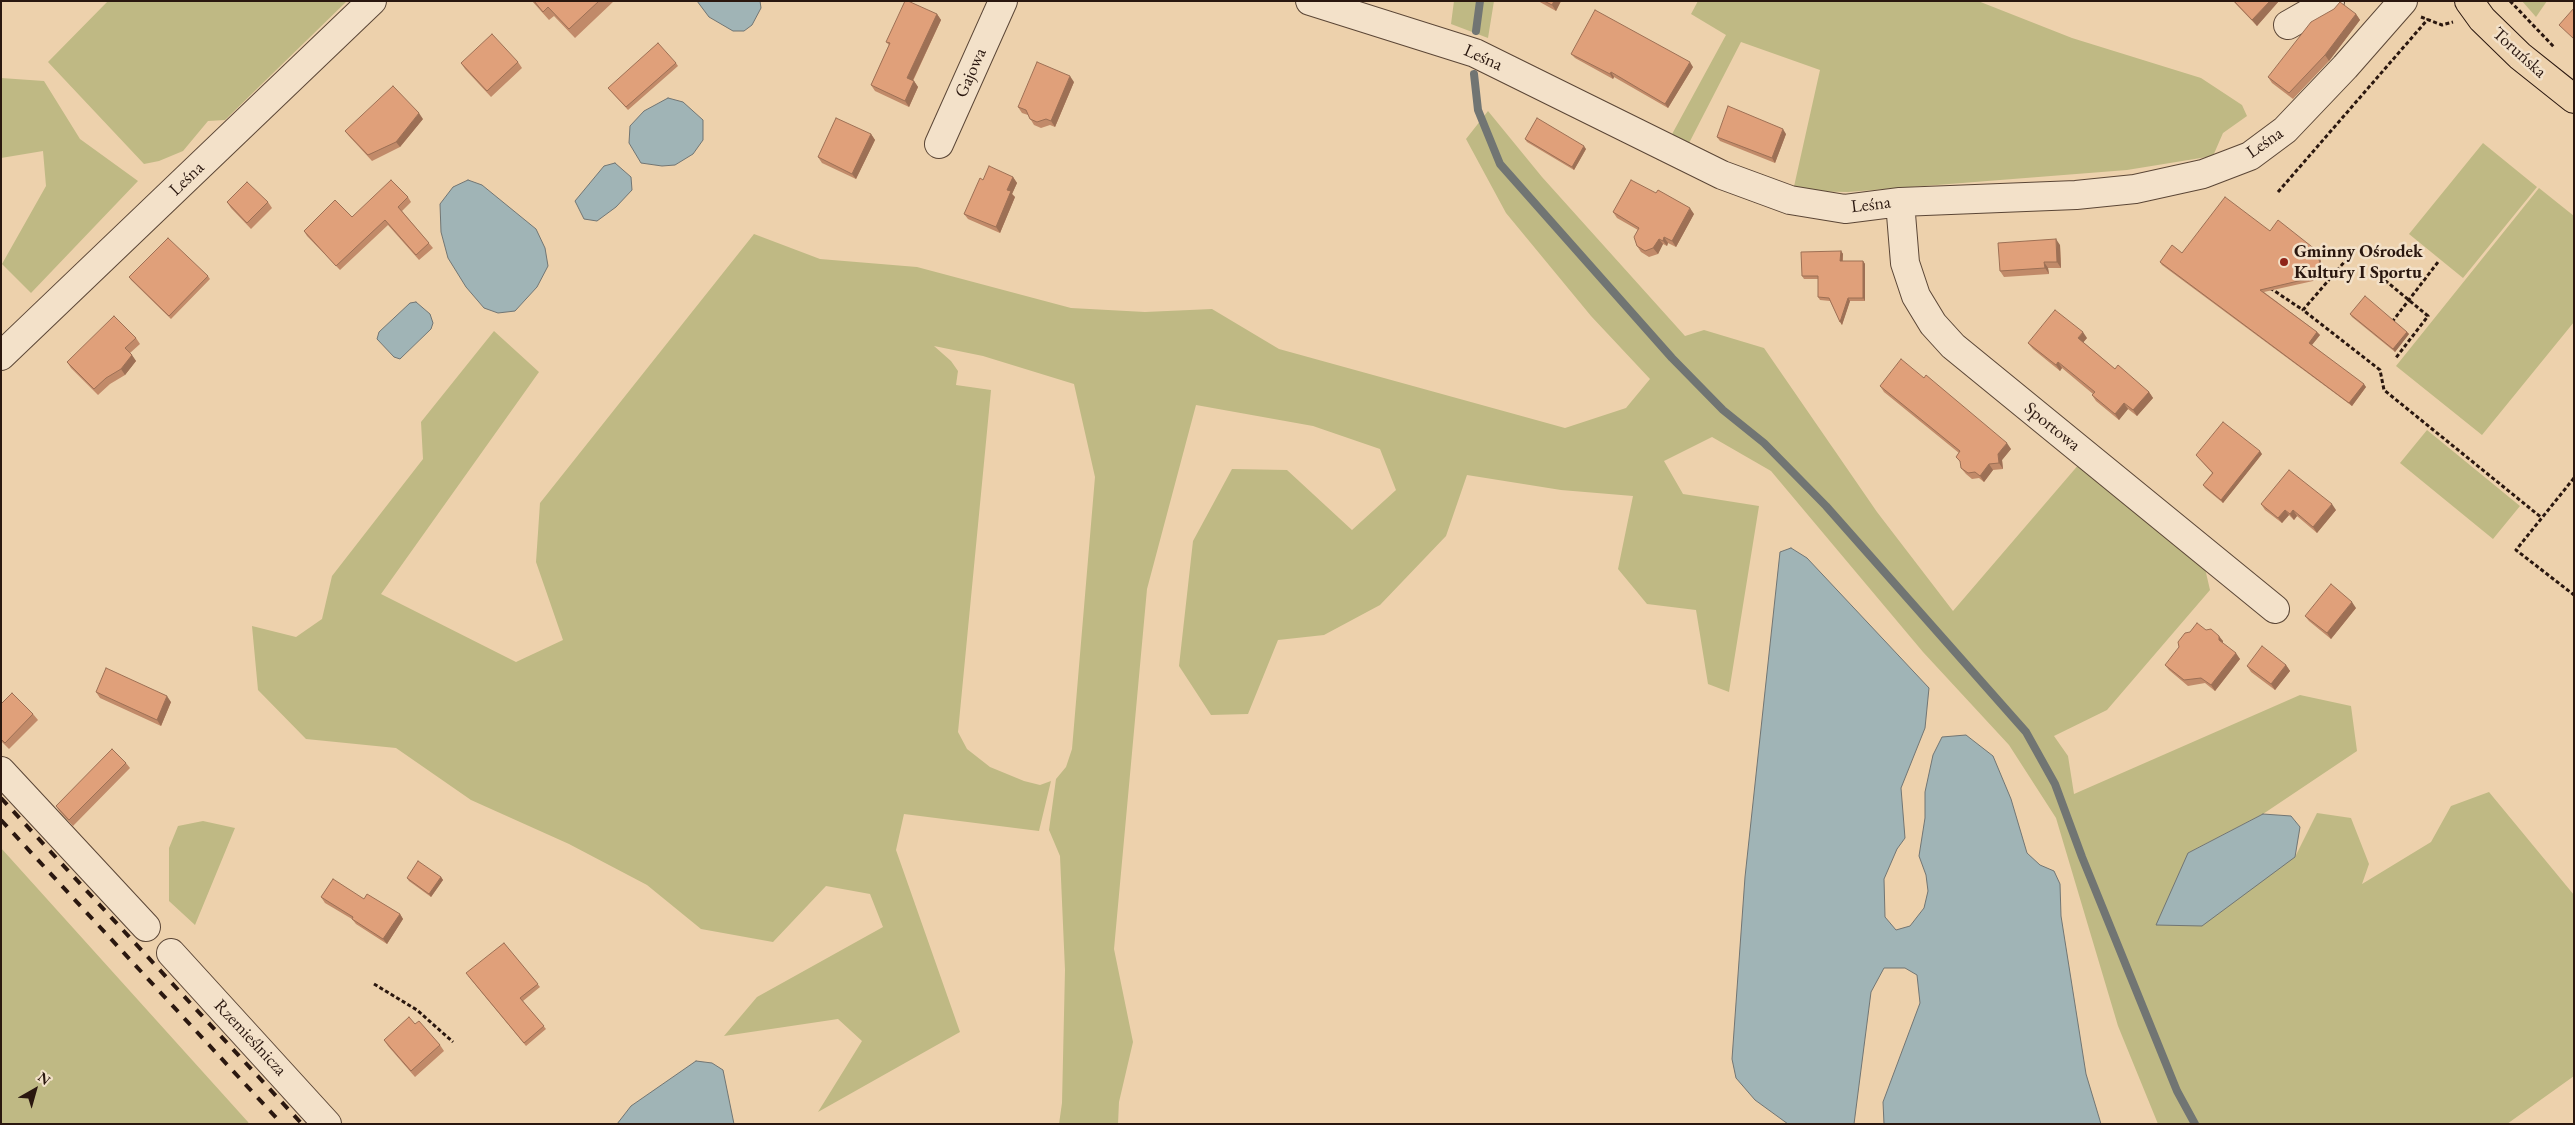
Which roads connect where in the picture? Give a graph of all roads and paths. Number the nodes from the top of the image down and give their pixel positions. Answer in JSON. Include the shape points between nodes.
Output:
{"nodes":[{"id":1,"x":372,"y":1,"type":"edge"},
{"id":2,"x":1004,"y":1,"type":"edge"},
{"id":3,"x":1310,"y":1,"type":"edge"},
{"id":4,"x":2330,"y":1,"type":"edge"},
{"id":5,"x":2403,"y":1,"type":"edge"},
{"id":6,"x":2469,"y":1,"type":"edge"},
{"id":7,"x":2510,"y":1,"type":"edge"},
{"id":8,"x":2428,"y":19,"type":"dead end"},
{"id":9,"x":2288,"y":25,"type":"dead end"},
{"id":10,"x":2560,"y":53,"type":"dead end"},
{"id":11,"x":2574,"y":99,"type":"edge"},
{"id":12,"x":939,"y":144,"type":"dead end"},
{"id":13,"x":2278,"y":192,"type":"dead end"},
{"id":14,"x":1900,"y":202,"type":"junction"},
{"id":15,"x":2352,"y":253,"type":"dead end"},
{"id":16,"x":2438,"y":262,"type":"dead end"},
{"id":17,"x":2375,"y":272,"type":"dead end"},
{"id":18,"x":2265,"y":285,"type":"edge"},
{"id":19,"x":2410,"y":300,"type":"junction"},
{"id":20,"x":2303,"y":310,"type":"junction"},
{"id":21,"x":2388,"y":327,"type":"edge"},
{"id":22,"x":1,"y":356,"type":"edge"},
{"id":23,"x":2395,"y":359,"type":"dead end"},
{"id":24,"x":2574,"y":478,"type":"edge"},
{"id":25,"x":2542,"y":518,"type":"junction"},
{"id":26,"x":2574,"y":595,"type":"edge"},
{"id":27,"x":2275,"y":609,"type":"dead end"},
{"id":28,"x":1,"y":771,"type":"edge"},
{"id":29,"x":146,"y":926,"type":"dead end"},
{"id":30,"x":171,"y":953,"type":"dead end"},
{"id":31,"x":374,"y":984,"type":"dead end"},
{"id":32,"x":453,"y":1042,"type":"dead end"},
{"id":33,"x":327,"y":1124,"type":"edge"}],
"edges":[{"from":1,"to":22,"type":"street","name":"Leśna"},
{"from":2,"to":12,"type":"street","name":"Gajowa"},
{"from":3,"to":14,"type":"street","name":"Leśna","via":[[1475,53],[1722,175],[1790,200],[1845,209]]},
{"from":4,"to":9,"type":"street"},
{"from":5,"to":14,"type":"street","name":"Leśna","via":[[2285,130],[2250,156],[2203,174],[2135,189],[2076,195]]},
{"from":6,"to":11,"type":"main road","name":"Toruńska","via":[[2482,19],[2520,56]]},
{"from":7,"to":10,"type":"path"},
{"from":8,"to":13,"type":"path"},
{"from":14,"to":27,"type":"street","name":"Sportowa","via":[[1905,263],[1916,296],[1933,324],[1953,346]]},
{"from":15,"to":20,"type":"path"},
{"from":16,"to":19,"type":"path"},
{"from":17,"to":19,"type":"path"},
{"from":18,"to":20,"type":"path"},
{"from":19,"to":21,"type":"path"},
{"from":19,"to":23,"type":"path","via":[[2428,316]]},
{"from":20,"to":25,"type":"path","via":[[2380,370],[2384,390]]},
{"from":24,"to":25,"type":"path"},
{"from":25,"to":26,"type":"path","via":[[2516,550]]},
{"from":28,"to":29,"type":"street"},
{"from":30,"to":33,"type":"street","name":"Rzemieślnicza"},
{"from":31,"to":32,"type":"path","via":[[417,1010]]}]}
